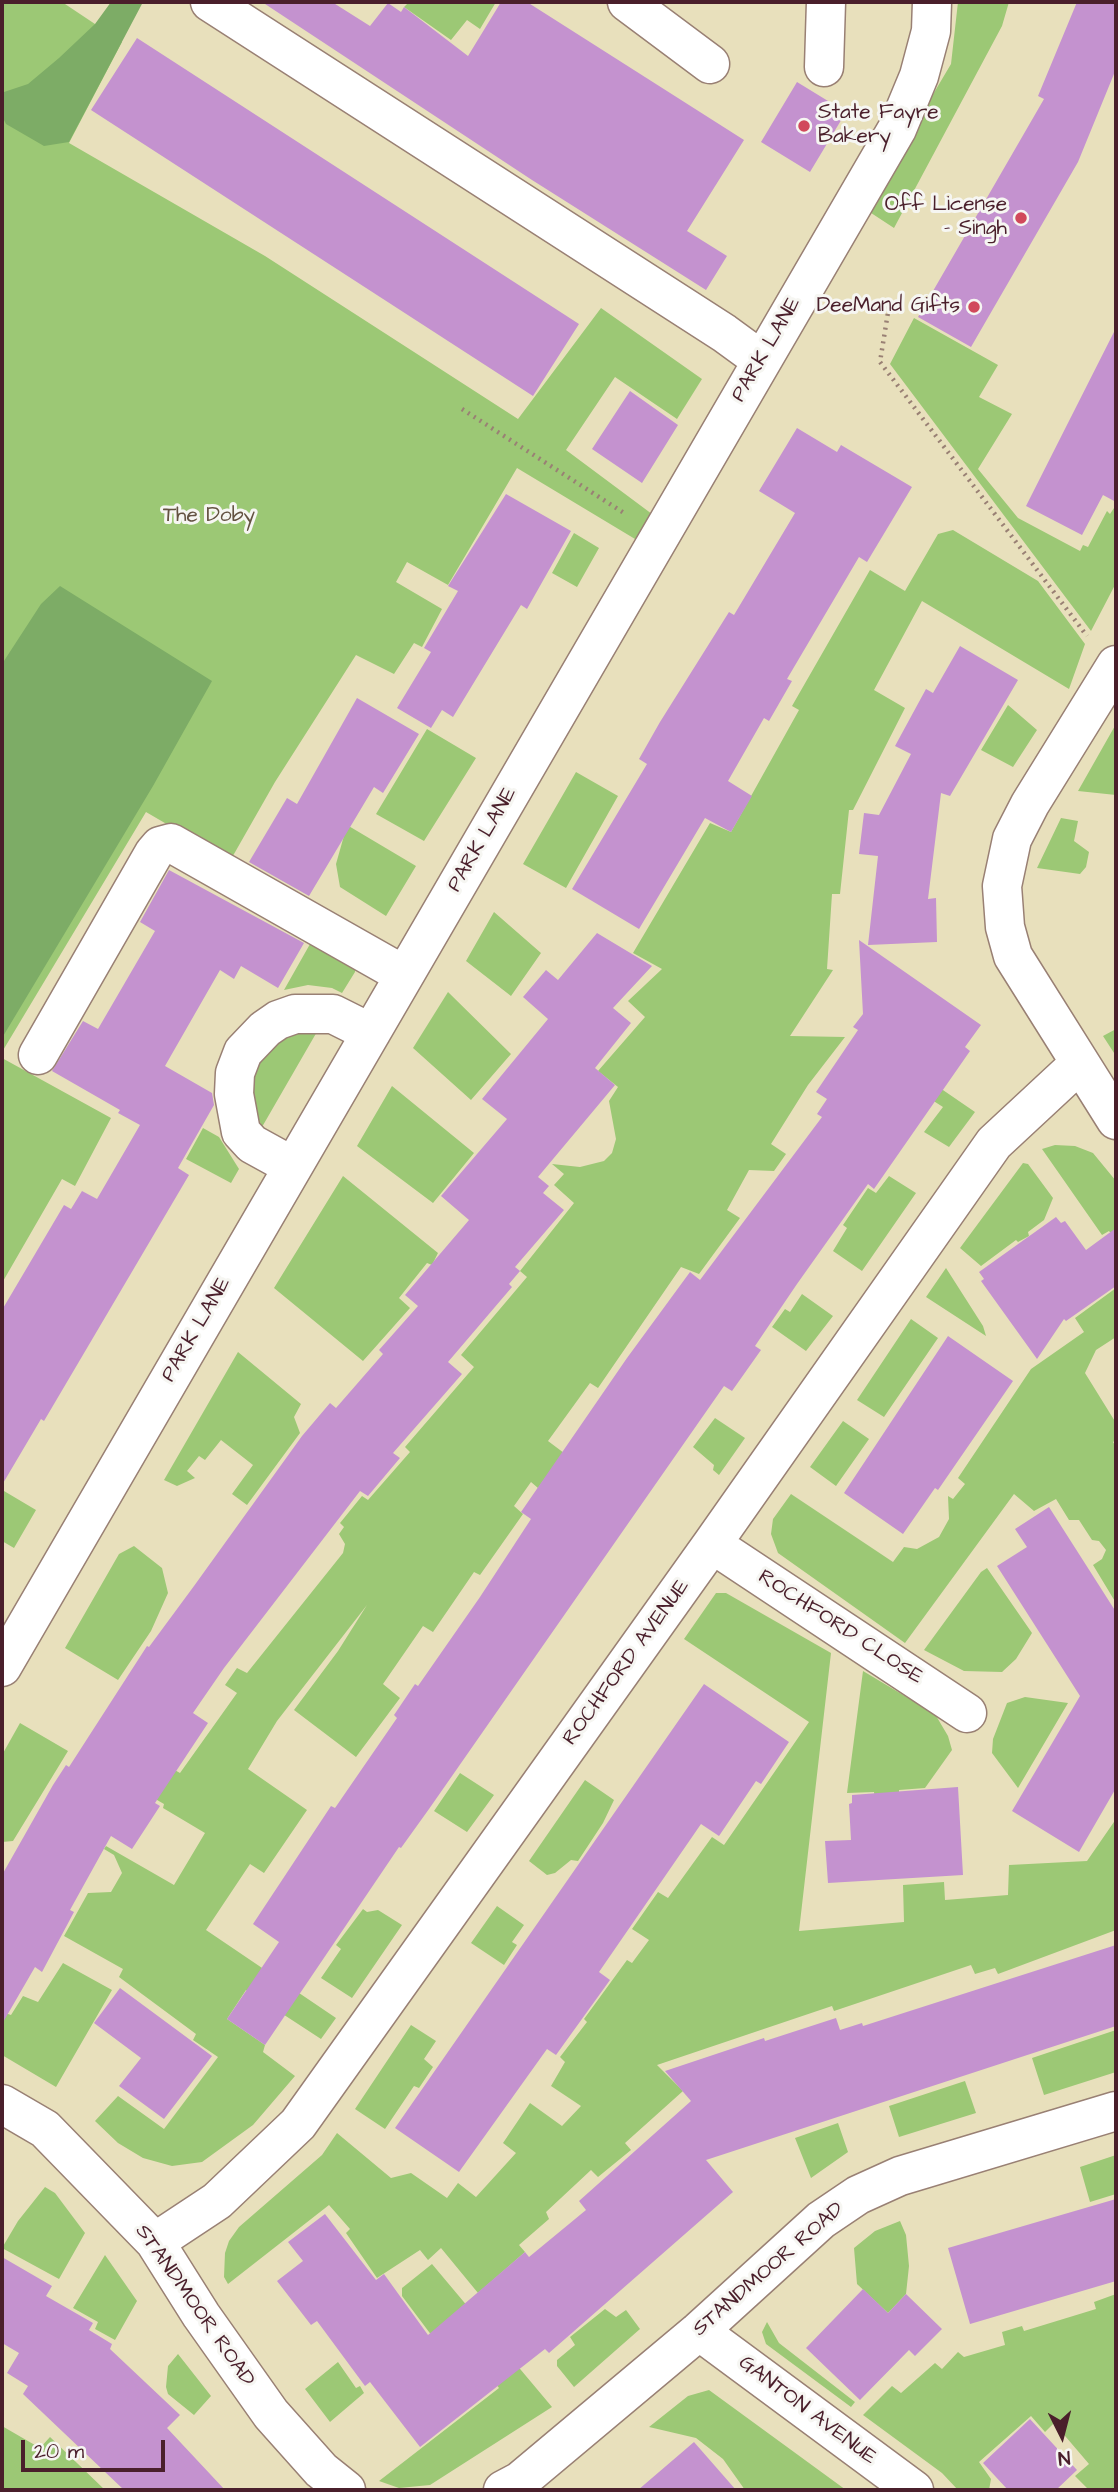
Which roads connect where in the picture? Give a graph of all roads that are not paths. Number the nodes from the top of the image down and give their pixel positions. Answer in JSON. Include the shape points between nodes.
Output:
{"nodes":[{"id":1,"x":209,"y":2,"type":"edge"},
{"id":2,"x":627,"y":2,"type":"edge"},
{"id":3,"x":826,"y":2,"type":"edge"},
{"id":4,"x":932,"y":2,"type":"edge"},
{"id":5,"x":710,"y":64,"type":"dead end"},
{"id":6,"x":824,"y":67,"type":"dead end"},
{"id":7,"x":761,"y":360,"type":"junction"},
{"id":8,"x":1116,"y":665,"type":"edge"},
{"id":9,"x":404,"y":975,"type":"junction"},
{"id":10,"x":371,"y":1032,"type":"junction"},
{"id":11,"x":38,"y":1055,"type":"dead end"},
{"id":12,"x":1079,"y":1064,"type":"junction"},
{"id":13,"x":1116,"y":1120,"type":"edge"},
{"id":14,"x":292,"y":1166,"type":"junction"},
{"id":15,"x":712,"y":1544,"type":"junction"},
{"id":16,"x":2,"y":1667,"type":"edge"},
{"id":17,"x":967,"y":1713,"type":"dead end"},
{"id":18,"x":2,"y":2104,"type":"edge"},
{"id":19,"x":1116,"y":2111,"type":"edge"},
{"id":20,"x":155,"y":2242,"type":"junction"},
{"id":21,"x":699,"y":2331,"type":"junction"},
{"id":22,"x":346,"y":2490,"type":"edge"},
{"id":23,"x":503,"y":2490,"type":"edge"},
{"id":24,"x":914,"y":2490,"type":"edge"}],
"edges":[{"from":1,"to":7,"type":"street"},
{"from":2,"to":5,"type":"street"},
{"from":3,"to":6,"type":"street"},
{"from":4,"to":7,"type":"street","name":"PARK LANE","via":[[931,31],[919,76],[897,129]]},
{"from":7,"to":9,"type":"street","name":"PARK LANE"},
{"from":8,"to":12,"type":"street","via":[[1030,803],[1003,871],[1002,907],[1013,956]]},
{"from":9,"to":10,"type":"street","name":"PARK LANE"},
{"from":9,"to":11,"type":"street","via":[[171,843],[154,853]]},
{"from":10,"to":14,"type":"street","name":"PARK LANE"},
{"from":10,"to":14,"type":"street","via":[[333,1014],[295,1014],[265,1029],[243,1052],[234,1094],[242,1132],[252,1144]]},
{"from":12,"to":13,"type":"street"},
{"from":12,"to":15,"type":"street","name":"ROCHFORD AVENUE","via":[[993,1143]]},
{"from":14,"to":16,"type":"street","name":"PARK LANE"},
{"from":15,"to":17,"type":"street","name":"ROCHFORD CLOSE"},
{"from":15,"to":20,"type":"street","name":"ROCHFORD AVENUE","via":[[298,2124],[216,2201]]},
{"from":18,"to":20,"type":"street","name":"STANDMOOR ROAD","via":[[46,2129]]},
{"from":19,"to":21,"type":"street","name":"STANDMOOR ROAD","via":[[900,2176],[858,2195],[821,2220]]},
{"from":20,"to":22,"type":"street","name":"STANDMOOR ROAD","via":[[271,2414],[321,2470]]},
{"from":21,"to":23,"type":"street","name":"STANDMOOR ROAD","via":[[520,2481]]},
{"from":21,"to":24,"type":"street","name":"GANTON AVENUE"}]}
